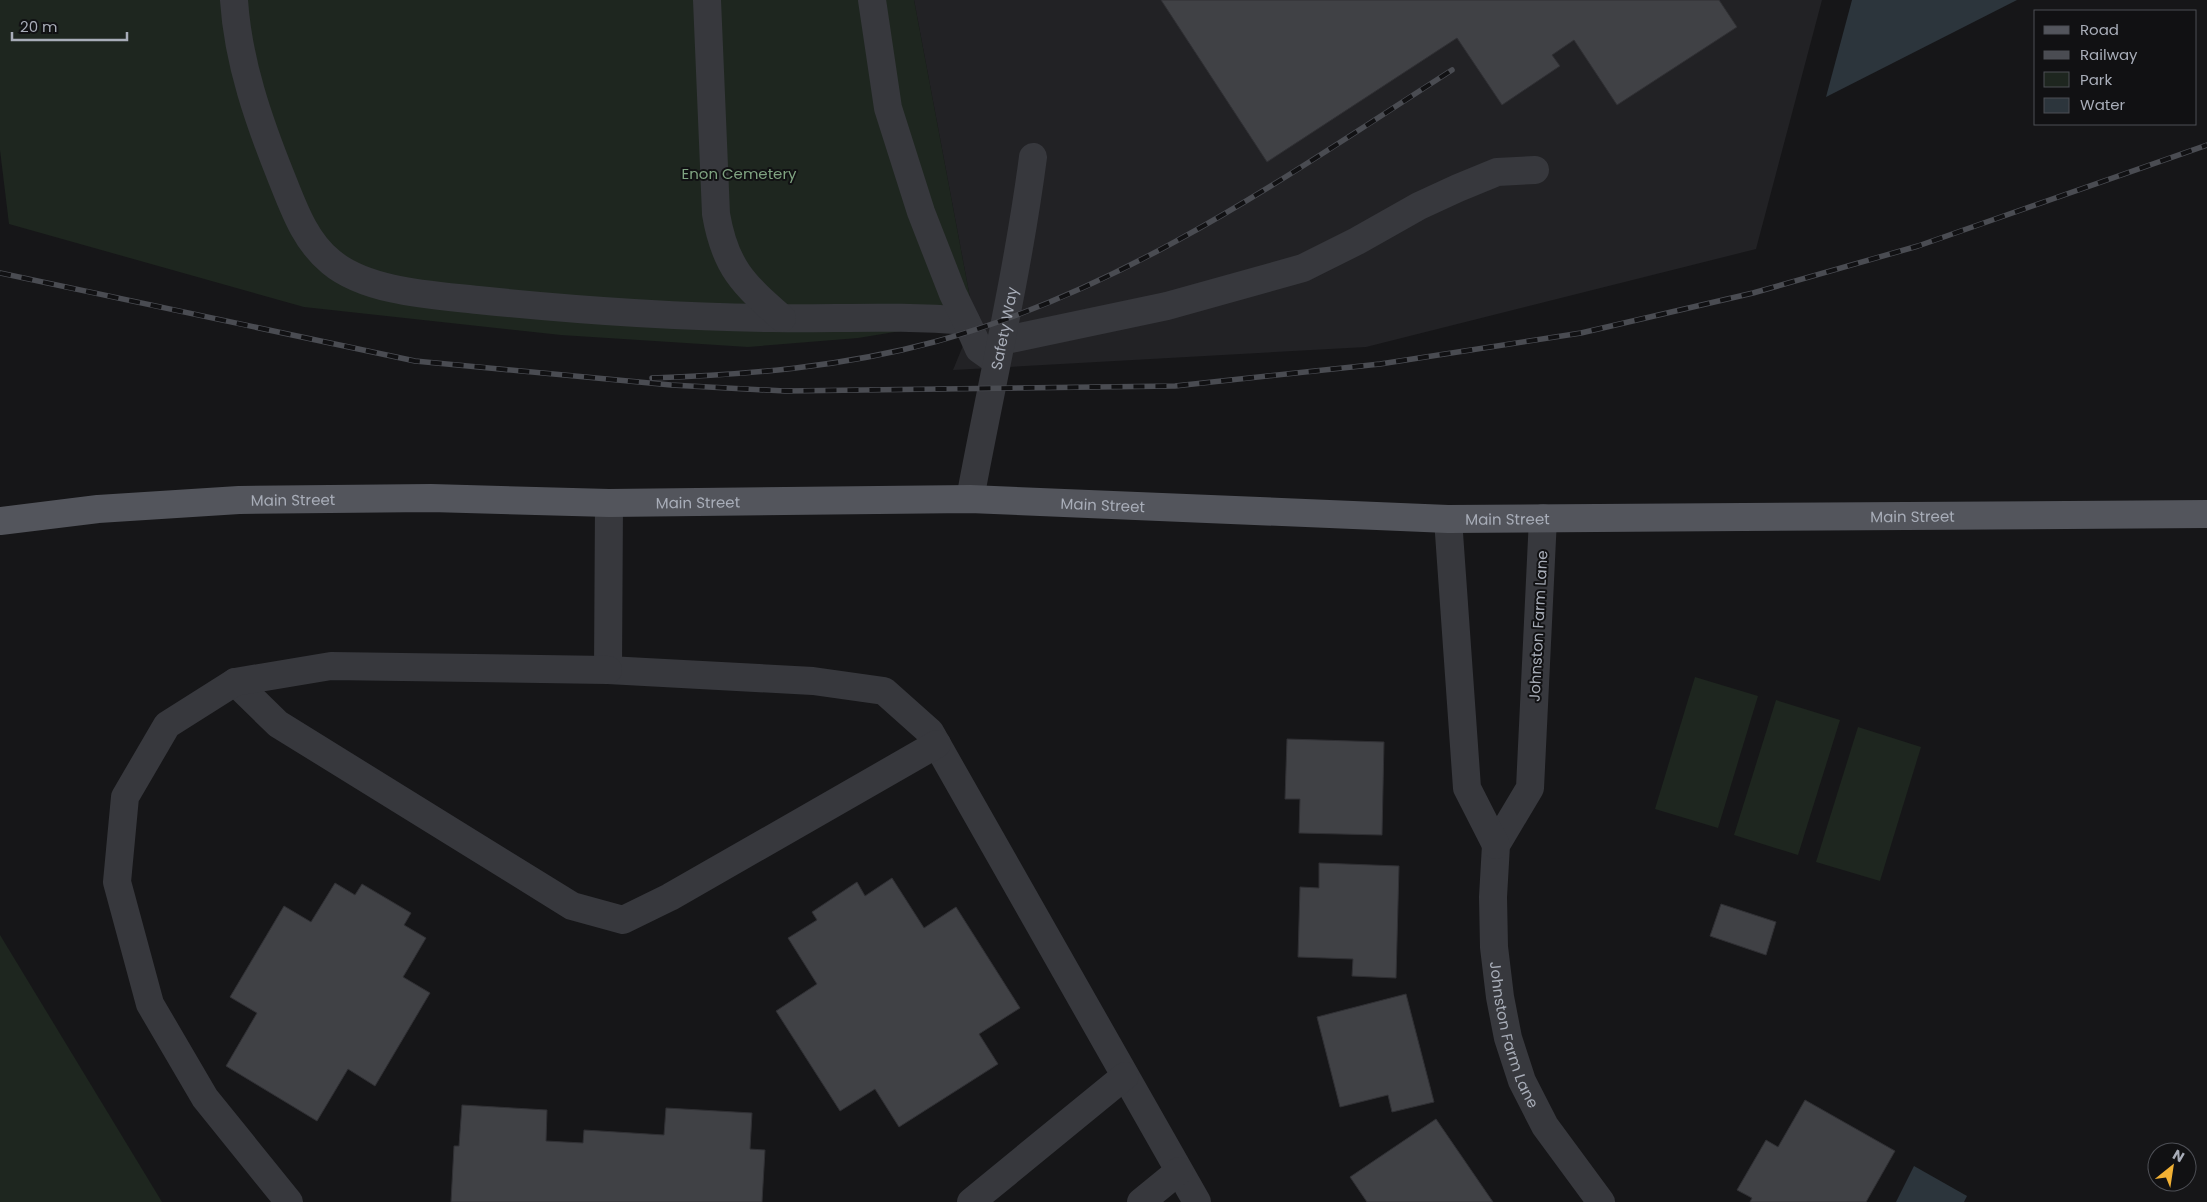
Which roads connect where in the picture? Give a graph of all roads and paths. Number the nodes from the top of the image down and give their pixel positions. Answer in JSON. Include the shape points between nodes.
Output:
{"nodes":[{"id":1,"x":234,"y":0,"type":"edge"},
{"id":2,"x":707,"y":0,"type":"edge"},
{"id":3,"x":872,"y":0,"type":"edge"},
{"id":4,"x":1033,"y":157,"type":"dead end"},
{"id":5,"x":1535,"y":170,"type":"dead end"},
{"id":6,"x":782,"y":318,"type":"junction"},
{"id":7,"x":966,"y":321,"type":"junction"},
{"id":8,"x":998,"y":351,"type":"junction"},
{"id":9,"x":970,"y":499,"type":"junction"},
{"id":10,"x":609,"y":503,"type":"junction"},
{"id":11,"x":2207,"y":514,"type":"edge"},
{"id":12,"x":1543,"y":518,"type":"junction"},
{"id":13,"x":1448,"y":519,"type":"junction"},
{"id":14,"x":0,"y":521,"type":"edge"},
{"id":15,"x":608,"y":670,"type":"junction"},
{"id":16,"x":235,"y":682,"type":"junction"},
{"id":17,"x":937,"y":744,"type":"junction"},
{"id":18,"x":1496,"y":845,"type":"junction"},
{"id":19,"x":1125,"y":1076,"type":"junction"},
{"id":20,"x":1179,"y":1171,"type":"junction"},
{"id":21,"x":289,"y":1202,"type":"edge"},
{"id":22,"x":970,"y":1202,"type":"edge"},
{"id":23,"x":1141,"y":1202,"type":"edge"},
{"id":24,"x":1196,"y":1202,"type":"edge"},
{"id":25,"x":1601,"y":1202,"type":"edge"}],
"edges":[{"from":1,"to":6,"type":"street","via":[[236,29],[258,120],[299,221],[314,245],[330,262],[350,275],[423,294],[489,301],[593,311]]},
{"from":2,"to":6,"type":"street","via":[[716,214],[720,238],[728,260],[741,278]]},
{"from":3,"to":7,"type":"street","via":[[888,108],[921,212]]},
{"from":4,"to":8,"type":"street","name":"Safety Way","via":[[1024,229]]},
{"from":5,"to":8,"type":"street","via":[[1497,172],[1458,188],[1303,268]]},
{"from":6,"to":7,"type":"street","via":[[919,317]]},
{"from":7,"to":8,"type":"street","via":[[980,349]]},
{"from":8,"to":9,"type":"street","name":"Safety Way"},
{"from":9,"to":10,"type":"main road","name":"Main Street"},
{"from":9,"to":13,"type":"main road","name":"Main Street"},
{"from":10,"to":14,"type":"main road","name":"Main Street","via":[[431,498],[239,500],[98,509]]},
{"from":10,"to":15,"type":"street"},
{"from":11,"to":12,"type":"main road","name":"Main Street"},
{"from":12,"to":13,"type":"main road","name":"Main Street"},
{"from":12,"to":18,"type":"street","name":"Johnston Farm Lane","via":[[1530,788]]},
{"from":13,"to":18,"type":"street","name":"Johnston Farm Lane","via":[[1467,788]]},
{"from":15,"to":16,"type":"street","via":[[331,666]]},
{"from":15,"to":17,"type":"street","via":[[813,681],[884,691],[930,732]]},
{"from":16,"to":17,"type":"street","via":[[278,724],[572,906],[623,920],[670,897]]},
{"from":16,"to":21,"type":"street","via":[[167,725],[125,797],[117,882],[150,1004],[205,1098]]},
{"from":17,"to":19,"type":"street"},
{"from":18,"to":25,"type":"street","name":"Johnston Farm Lane","via":[[1494,947],[1508,1038],[1522,1081],[1545,1126]]},
{"from":19,"to":20,"type":"street"},
{"from":19,"to":22,"type":"street"},
{"from":20,"to":23,"type":"street"},
{"from":20,"to":24,"type":"street"}]}
